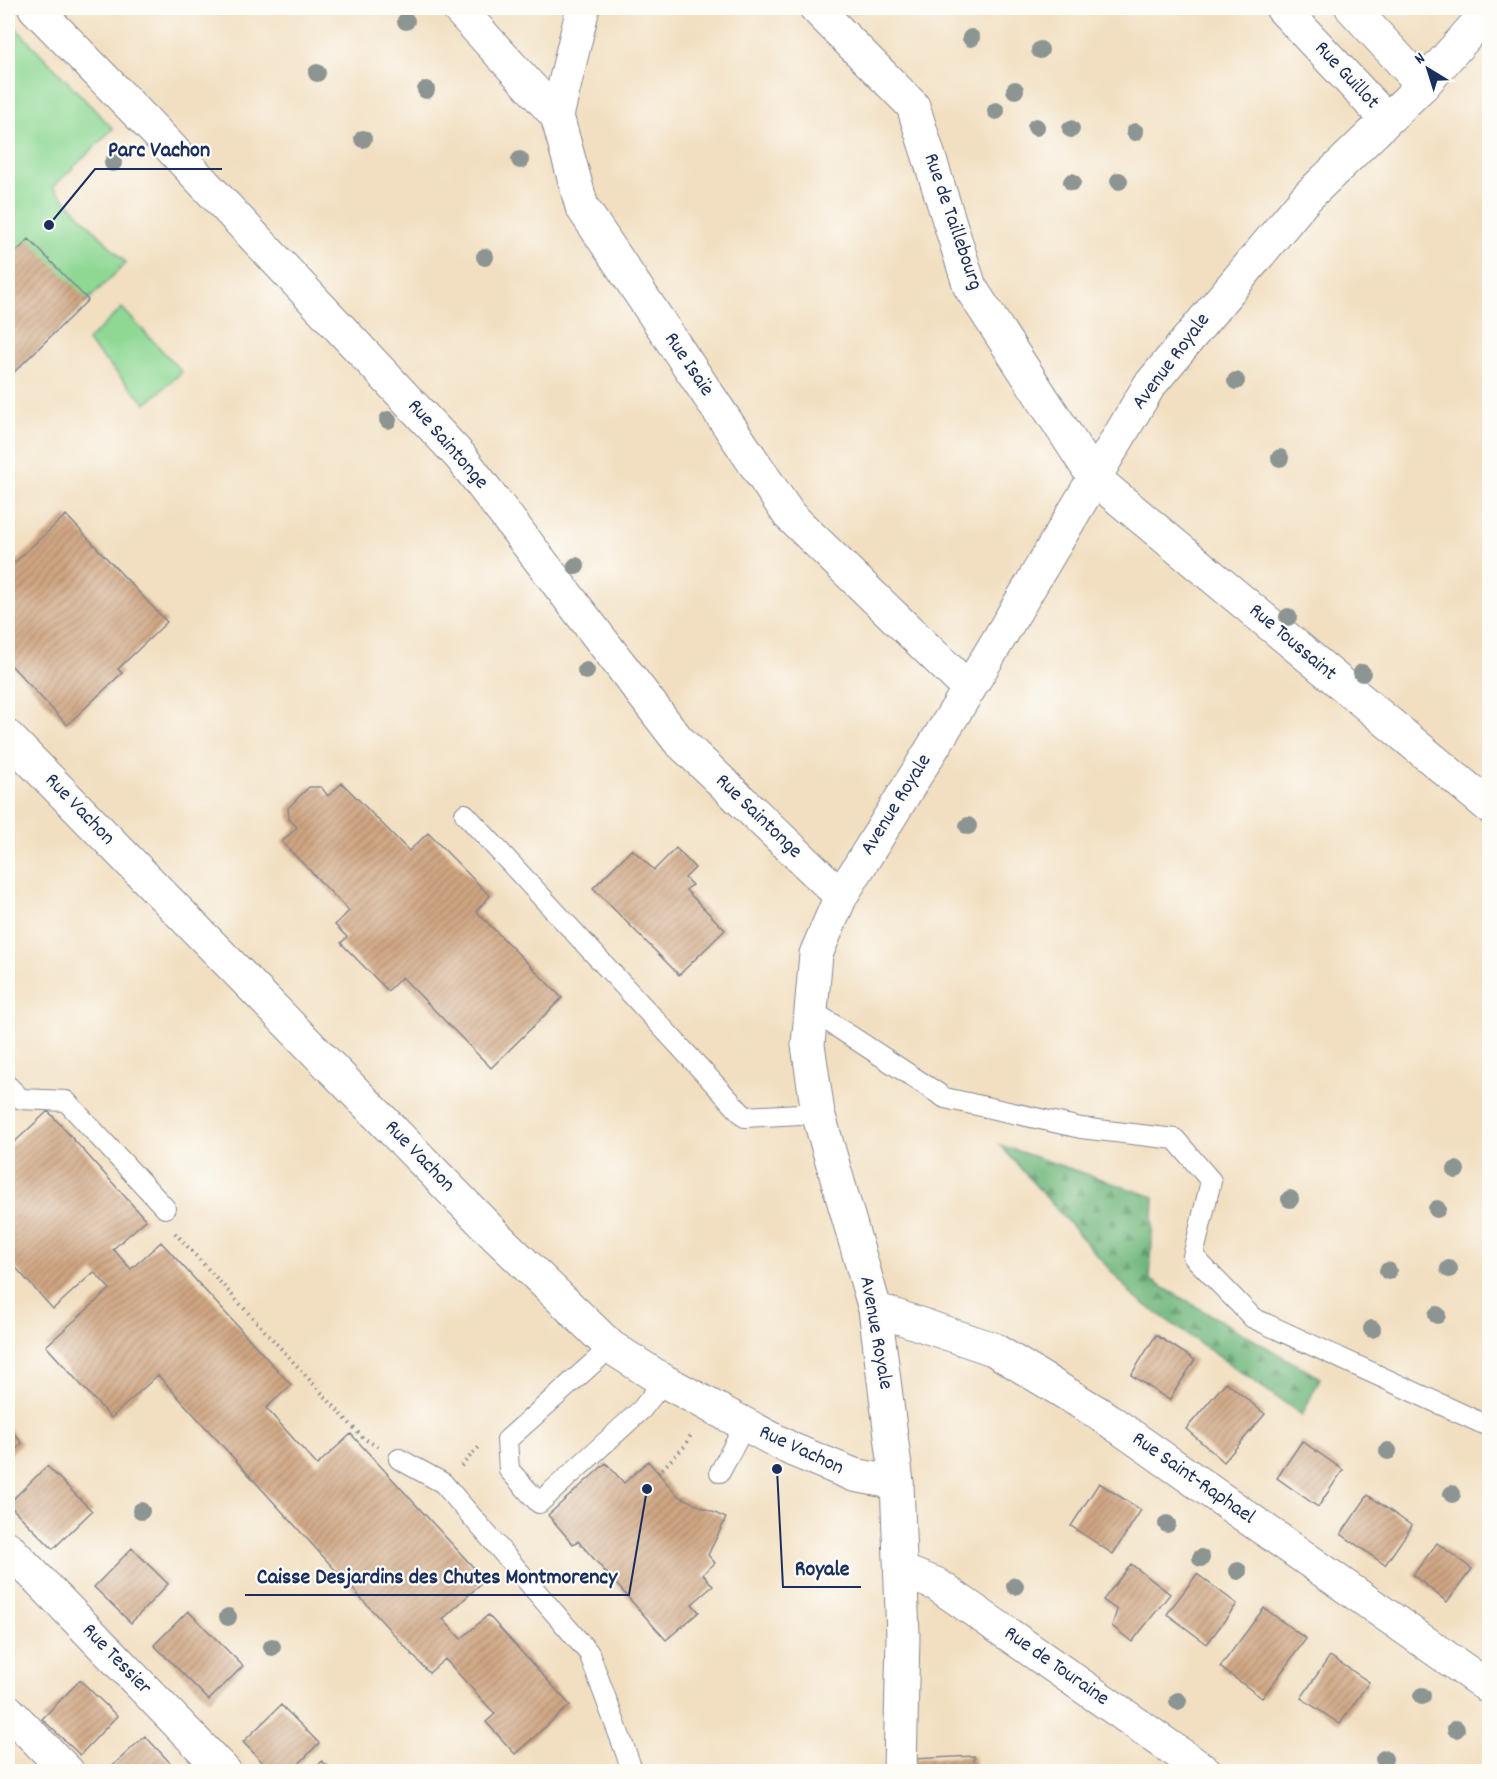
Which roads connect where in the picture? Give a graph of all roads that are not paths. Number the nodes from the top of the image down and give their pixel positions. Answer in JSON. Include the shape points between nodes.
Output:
{"nodes":[{"id":1,"x":35,"y":8,"type":"edge"},
{"id":2,"x":458,"y":8,"type":"edge"},
{"id":3,"x":584,"y":8,"type":"edge"},
{"id":4,"x":816,"y":8,"type":"edge"},
{"id":5,"x":1282,"y":8,"type":"edge"},
{"id":6,"x":1352,"y":8,"type":"edge"},
{"id":7,"x":1490,"y":9,"type":"edge"},
{"id":8,"x":1423,"y":85,"type":"junction"},
{"id":9,"x":557,"y":116,"type":"junction"},
{"id":10,"x":1386,"y":119,"type":"junction"},
{"id":11,"x":1095,"y":479,"type":"junction"},
{"id":12,"x":969,"y":689,"type":"junction"},
{"id":13,"x":8,"y":737,"type":"edge"},
{"id":14,"x":1490,"y":807,"type":"edge"},
{"id":15,"x":465,"y":814,"type":"dead end"},
{"id":16,"x":841,"y":896,"type":"junction"},
{"id":17,"x":811,"y":1010,"type":"junction"},
{"id":18,"x":8,"y":1086,"type":"edge"},
{"id":19,"x":818,"y":1113,"type":"junction"},
{"id":20,"x":165,"y":1208,"type":"road end"},
{"id":21,"x":875,"y":1309,"type":"junction"},
{"id":22,"x":611,"y":1347,"type":"junction"},
{"id":23,"x":664,"y":1381,"type":"junction"},
{"id":24,"x":745,"y":1425,"type":"junction"},
{"id":25,"x":1490,"y":1427,"type":"edge"},
{"id":26,"x":399,"y":1459,"type":"road end"},
{"id":27,"x":720,"y":1472,"type":"dead end"},
{"id":28,"x":897,"y":1483,"type":"junction"},
{"id":29,"x":8,"y":1548,"type":"edge"},
{"id":30,"x":902,"y":1571,"type":"junction"},
{"id":31,"x":1490,"y":1688,"type":"edge"},
{"id":32,"x":8,"y":1711,"type":"edge"},
{"id":33,"x":68,"y":1772,"type":"edge"},
{"id":34,"x":225,"y":1772,"type":"edge"},
{"id":35,"x":633,"y":1772,"type":"edge"},
{"id":36,"x":900,"y":1772,"type":"edge"},
{"id":37,"x":1206,"y":1772,"type":"edge"}],
"edges":[{"from":1,"to":16,"type":"street","name":"Rue Saintonge","via":[[460,456],[678,740]]},
{"from":2,"to":9,"type":"street","name":"Rue Isaïe"},
{"from":3,"to":9,"type":"street"},
{"from":4,"to":11,"type":"street","name":"Rue de Taillebourg","via":[[913,106],[970,287]]},
{"from":5,"to":10,"type":"street","name":"Rue Guillot"},
{"from":6,"to":8,"type":"street"},
{"from":7,"to":8,"type":"street","name":"Avenue Royale"},
{"from":8,"to":10,"type":"street","name":"Avenue Royale"},
{"from":9,"to":12,"type":"street","name":"Rue Isaïe","via":[[582,207],[789,516]]},
{"from":10,"to":11,"type":"street","name":"Avenue Royale","via":[[1306,198],[1149,386]]},
{"from":11,"to":12,"type":"street","name":"Avenue Royale"},
{"from":11,"to":14,"type":"street","name":"Rue Toussaint"},
{"from":12,"to":16,"type":"street","name":"Avenue Royale"},
{"from":13,"to":22,"type":"street","name":"Rue Vachon","via":[[497,1237]]},
{"from":15,"to":19,"type":"lane","via":[[745,1117]]},
{"from":16,"to":17,"type":"street","name":"Avenue Royale","via":[[816,954]]},
{"from":17,"to":19,"type":"street","name":"Avenue Royale","via":[[808,1046]]},
{"from":17,"to":25,"type":"lane","via":[[945,1098],[1081,1128],[1175,1139],[1211,1181],[1193,1256],[1252,1318]]},
{"from":18,"to":20,"type":"lane","via":[[21,1099],[66,1101]]},
{"from":19,"to":21,"type":"street","name":"Avenue Royale"},
{"from":21,"to":28,"type":"street","name":"Avenue Royale"},
{"from":21,"to":31,"type":"street","name":"Rue Saint-Raphael","via":[[993,1349],[1103,1416]]},
{"from":22,"to":23,"type":"street","name":"Rue Vachon"},
{"from":22,"to":23,"type":"lane","via":[[507,1440],[509,1470],[539,1503],[642,1409]]},
{"from":23,"to":24,"type":"street","name":"Rue Vachon"},
{"from":24,"to":27,"type":"lane"},
{"from":24,"to":28,"type":"street","name":"Rue Vachon","via":[[854,1475]]},
{"from":26,"to":35,"type":"lane","via":[[443,1483],[589,1653]]},
{"from":28,"to":30,"type":"street","name":"Avenue Royale"},
{"from":29,"to":34,"type":"street","name":"Rue Tessier"},
{"from":30,"to":36,"type":"street","name":"Avenue Royale"},
{"from":30,"to":37,"type":"street","name":"Rue de Touraine","via":[[936,1584]]},
{"from":32,"to":33,"type":"street"}]}
